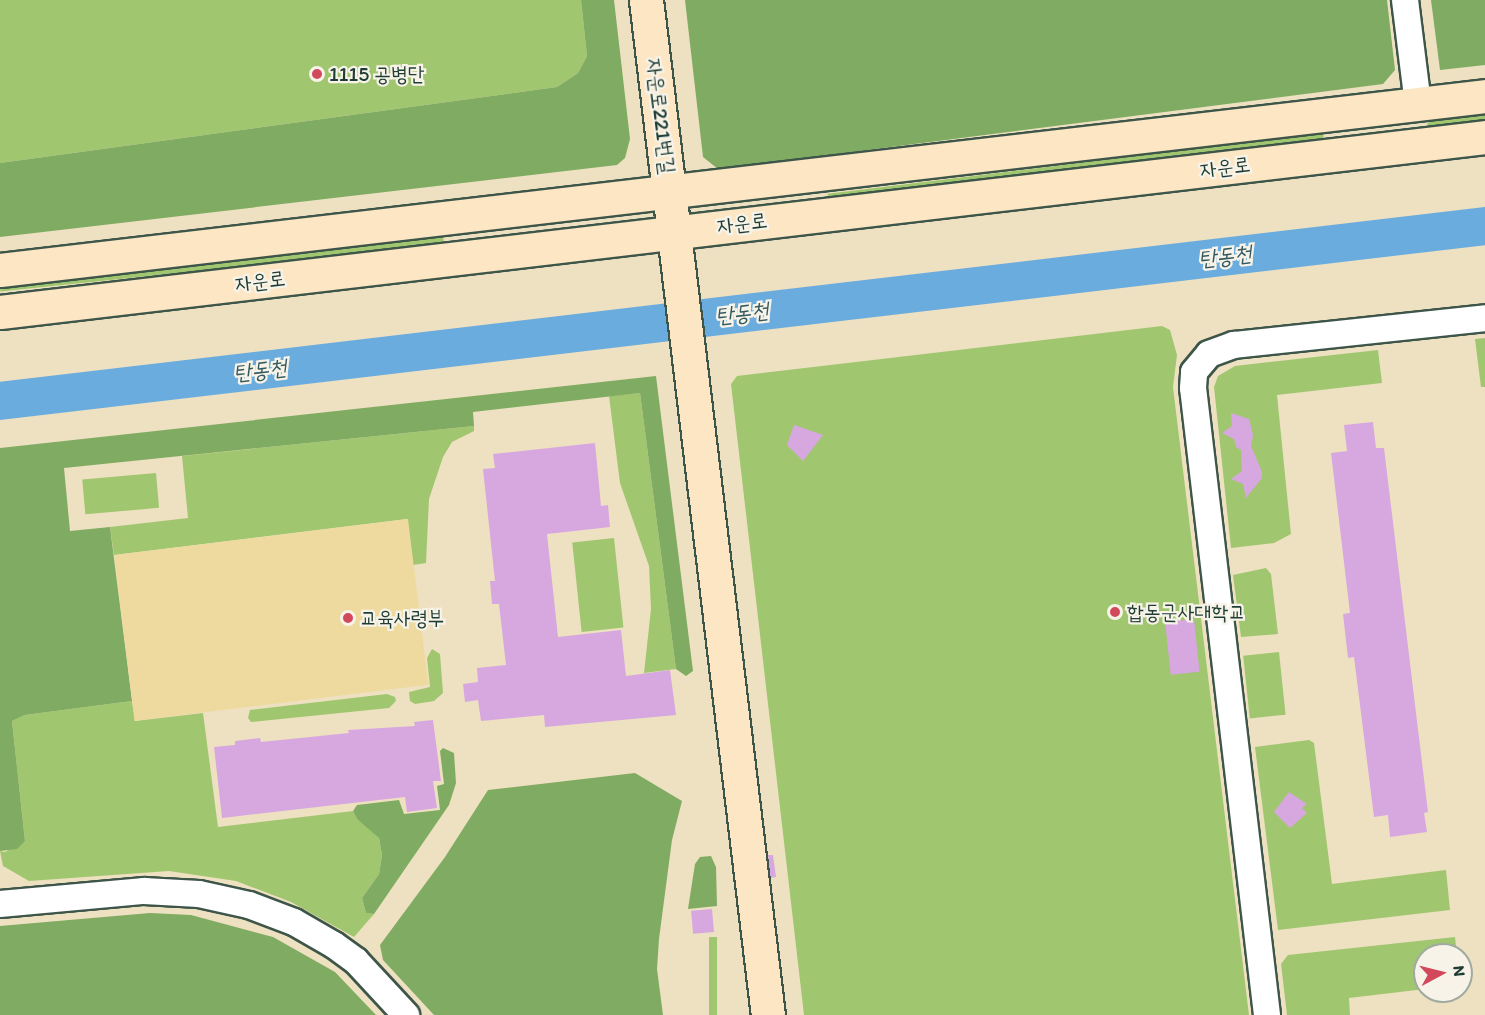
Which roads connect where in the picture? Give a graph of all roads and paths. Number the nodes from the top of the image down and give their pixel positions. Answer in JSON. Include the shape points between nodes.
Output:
{"nodes":[{"id":1,"x":646,"y":0,"type":"edge"},
{"id":2,"x":1405,"y":0,"type":"edge"},
{"id":3,"x":1485,"y":96,"type":"edge"},
{"id":4,"x":1418,"y":105,"type":"junction"},
{"id":5,"x":1485,"y":137,"type":"edge"},
{"id":6,"x":670,"y":191,"type":"junction"},
{"id":7,"x":676,"y":231,"type":"junction"},
{"id":8,"x":0,"y":270,"type":"edge"},
{"id":9,"x":0,"y":312,"type":"edge"},
{"id":10,"x":1485,"y":318,"type":"edge"},
{"id":11,"x":0,"y":904,"type":"edge"},
{"id":12,"x":406,"y":1015,"type":"edge"},
{"id":13,"x":768,"y":1015,"type":"edge"},
{"id":14,"x":1267,"y":1015,"type":"edge"}],
"edges":[{"from":1,"to":6,"type":"street","name":"자운로221번길"},
{"from":2,"to":4,"type":"street"},
{"from":3,"to":4,"type":"street","name":"자운로"},
{"from":4,"to":6,"type":"street","name":"자운로"},
{"from":5,"to":7,"type":"street","name":"자운로"},
{"from":6,"to":7,"type":"street","name":"자운로221번길"},
{"from":6,"to":8,"type":"street","name":"자운로"},
{"from":7,"to":9,"type":"street","name":"자운로"},
{"from":7,"to":13,"type":"street","name":"자운로221번길"},
{"from":10,"to":14,"type":"street","via":[[1234,345],[1209,354],[1194,372],[1195,411]]},
{"from":11,"to":12,"type":"street","via":[[144,891],[199,894],[249,905],[294,922],[334,945],[356,961]]}]}
